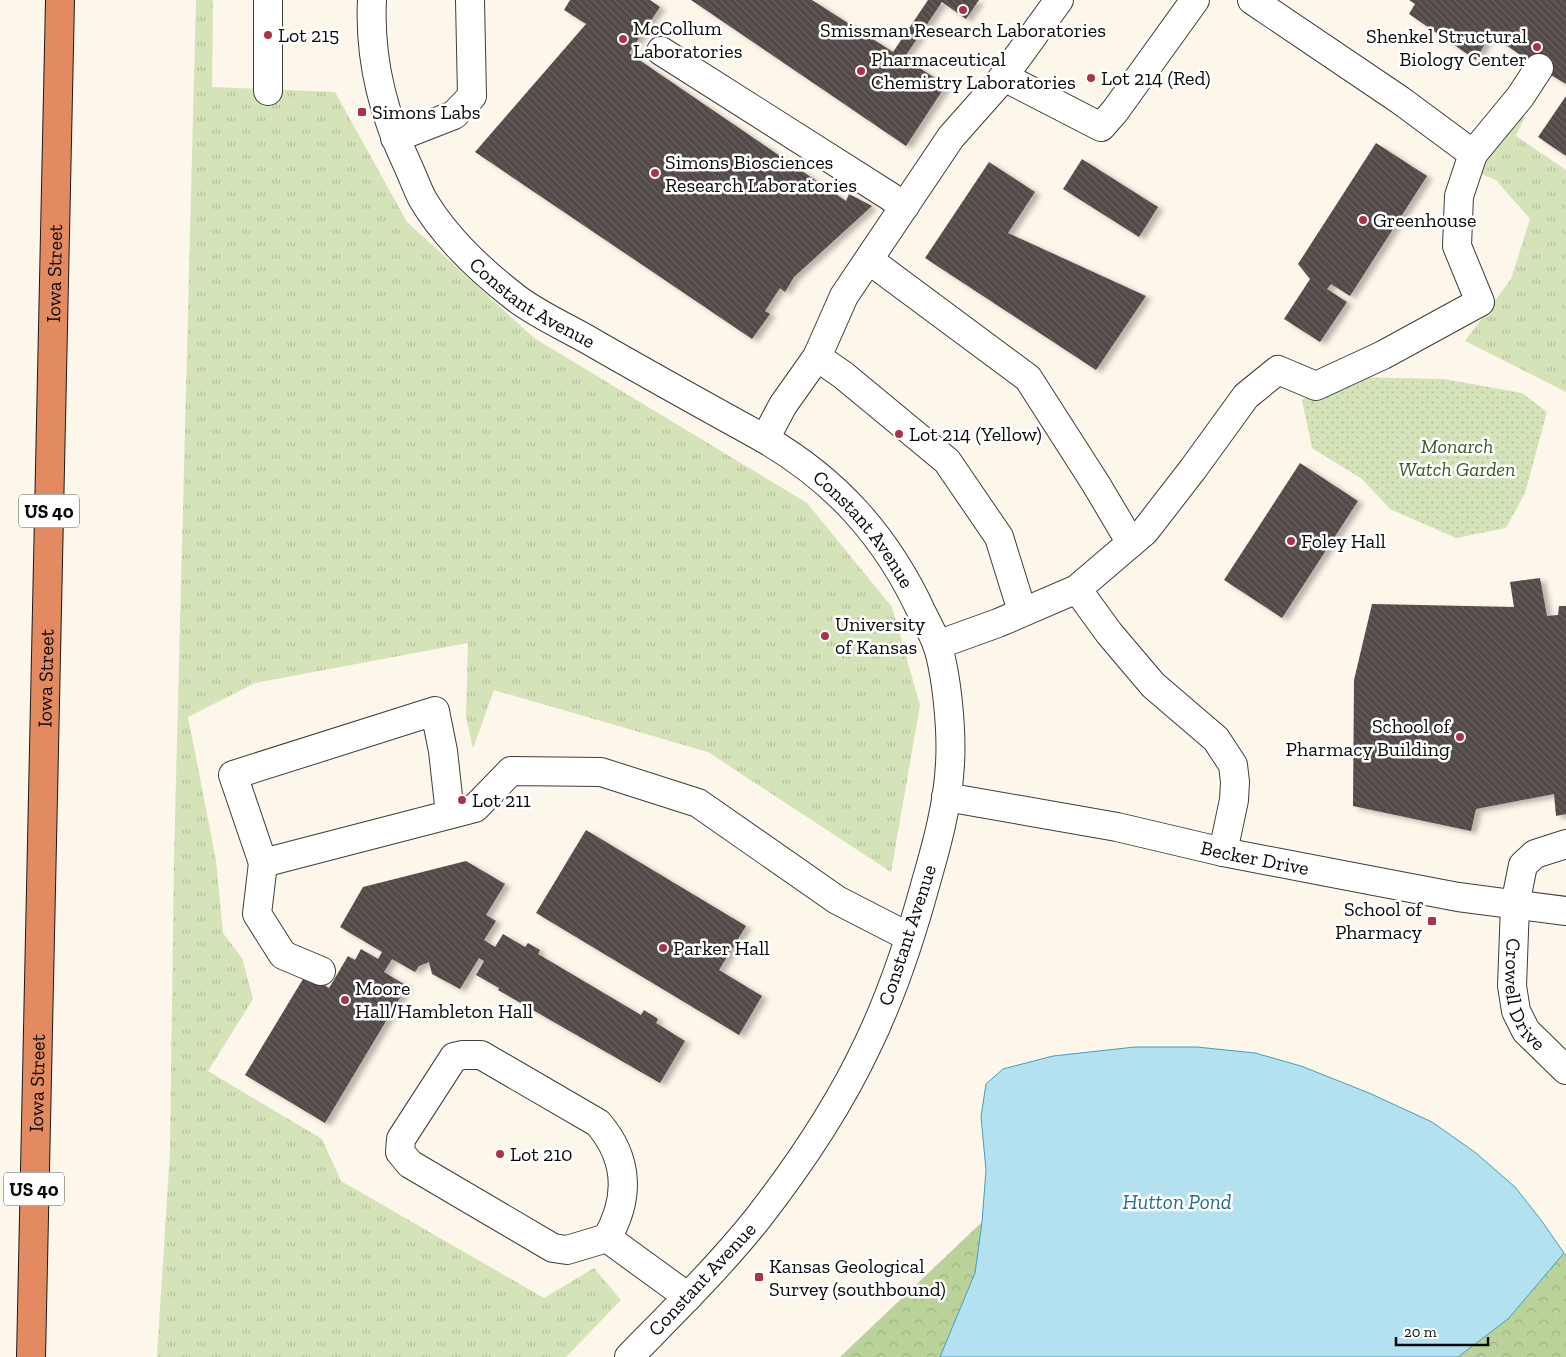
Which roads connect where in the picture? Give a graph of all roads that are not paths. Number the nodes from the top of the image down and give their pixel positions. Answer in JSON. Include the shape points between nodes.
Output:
{"nodes":[{"id":1,"x":60,"y":0,"type":"edge"},
{"id":2,"x":268,"y":0,"type":"edge"},
{"id":3,"x":372,"y":0,"type":"edge"},
{"id":4,"x":470,"y":0,"type":"edge"},
{"id":5,"x":1059,"y":0,"type":"edge"},
{"id":6,"x":1195,"y":0,"type":"edge"},
{"id":7,"x":1252,"y":0,"type":"edge"},
{"id":8,"x":661,"y":51,"type":"dead end"},
{"id":9,"x":1539,"y":68,"type":"dead end"},
{"id":10,"x":1004,"y":77,"type":"junction"},
{"id":11,"x":268,"y":91,"type":"dead end"},
{"id":12,"x":395,"y":138,"type":"junction"},
{"id":13,"x":1473,"y":154,"type":"junction"},
{"id":14,"x":905,"y":206,"type":"junction"},
{"id":15,"x":869,"y":260,"type":"junction"},
{"id":16,"x":817,"y":357,"type":"junction"},
{"id":17,"x":765,"y":439,"type":"junction"},
{"id":18,"x":1131,"y":543,"type":"junction"},
{"id":19,"x":1076,"y":589,"type":"junction"},
{"id":20,"x":1022,"y":611,"type":"junction"},
{"id":21,"x":937,"y":645,"type":"junction"},
{"id":22,"x":946,"y":797,"type":"junction"},
{"id":23,"x":450,"y":814,"type":"junction"},
{"id":24,"x":1566,"y":844,"type":"edge"},
{"id":25,"x":1223,"y":852,"type":"junction"},
{"id":26,"x":263,"y":863,"type":"junction"},
{"id":27,"x":1515,"y":905,"type":"junction"},
{"id":28,"x":1566,"y":911,"type":"edge"},
{"id":29,"x":909,"y":938,"type":"junction"},
{"id":30,"x":321,"y":971,"type":"dead end"},
{"id":31,"x":1566,"y":1070,"type":"edge"},
{"id":32,"x":607,"y":1238,"type":"junction"},
{"id":33,"x":688,"y":1296,"type":"junction"},
{"id":34,"x":31,"y":1357,"type":"edge"},
{"id":35,"x":629,"y":1357,"type":"edge"}],
"edges":[{"from":1,"to":34,"type":"highway","name":"Iowa Street","number":"US 40"},
{"from":2,"to":11,"type":"street"},
{"from":3,"to":12,"type":"street","name":"Constant Avenue","via":[[379,90]]},
{"from":4,"to":12,"type":"street","via":[[472,96],[454,115]]},
{"from":5,"to":10,"type":"street"},
{"from":6,"to":10,"type":"street","via":[[1101,127]]},
{"from":7,"to":13,"type":"street","via":[[1400,100]]},
{"from":8,"to":14,"type":"street"},
{"from":9,"to":13,"type":"street","via":[[1520,97]]},
{"from":10,"to":14,"type":"street","via":[[951,137]]},
{"from":12,"to":17,"type":"street","name":"Constant Avenue","via":[[423,199],[450,236],[479,267],[520,301]]},
{"from":13,"to":18,"type":"street","via":[[1459,196],[1457,246],[1480,302],[1316,386],[1278,370],[1246,396],[1145,531]]},
{"from":14,"to":15,"type":"street"},
{"from":15,"to":16,"type":"street","via":[[844,296]]},
{"from":15,"to":18,"type":"street","via":[[1028,378]]},
{"from":16,"to":17,"type":"street","via":[[783,405]]},
{"from":16,"to":20,"type":"street","via":[[947,461],[999,537]]},
{"from":17,"to":21,"type":"street","name":"Constant Avenue","via":[[808,467],[869,525],[895,562]]},
{"from":18,"to":19,"type":"street"},
{"from":19,"to":20,"type":"street"},
{"from":19,"to":25,"type":"street","via":[[1153,686],[1216,739],[1233,766],[1234,800]]},
{"from":20,"to":21,"type":"street"},
{"from":21,"to":22,"type":"street","name":"Constant Avenue","via":[[950,729]]},
{"from":22,"to":25,"type":"street","name":"Becker Drive","via":[[1117,827]]},
{"from":22,"to":29,"type":"street","name":"Constant Avenue","via":[[935,850]]},
{"from":23,"to":26,"type":"street"},
{"from":23,"to":26,"type":"street","via":[[435,711],[233,775]]},
{"from":23,"to":29,"type":"street","via":[[475,808],[511,771],[601,772],[698,803],[837,900]]},
{"from":24,"to":27,"type":"street","name":"Crowell Drive","via":[[1536,854],[1523,865]]},
{"from":25,"to":27,"type":"street","name":"Becker Drive"},
{"from":26,"to":30,"type":"street","via":[[257,914],[283,955]]},
{"from":27,"to":28,"type":"street","name":"Becker Drive"},
{"from":27,"to":31,"type":"street","name":"Crowell Drive","via":[[1512,986],[1516,1011],[1526,1031]]},
{"from":29,"to":33,"type":"street","name":"Constant Avenue","via":[[868,1046],[799,1164],[755,1222]]},
{"from":32,"to":32,"type":"street","via":[[567,1250],[553,1248],[410,1164],[400,1152],[401,1139],[454,1057],[481,1054],[598,1124],[607,1134],[619,1155],[624,1183],[622,1208]]},
{"from":32,"to":33,"type":"street"},
{"from":33,"to":35,"type":"street","name":"Constant Avenue"}]}
